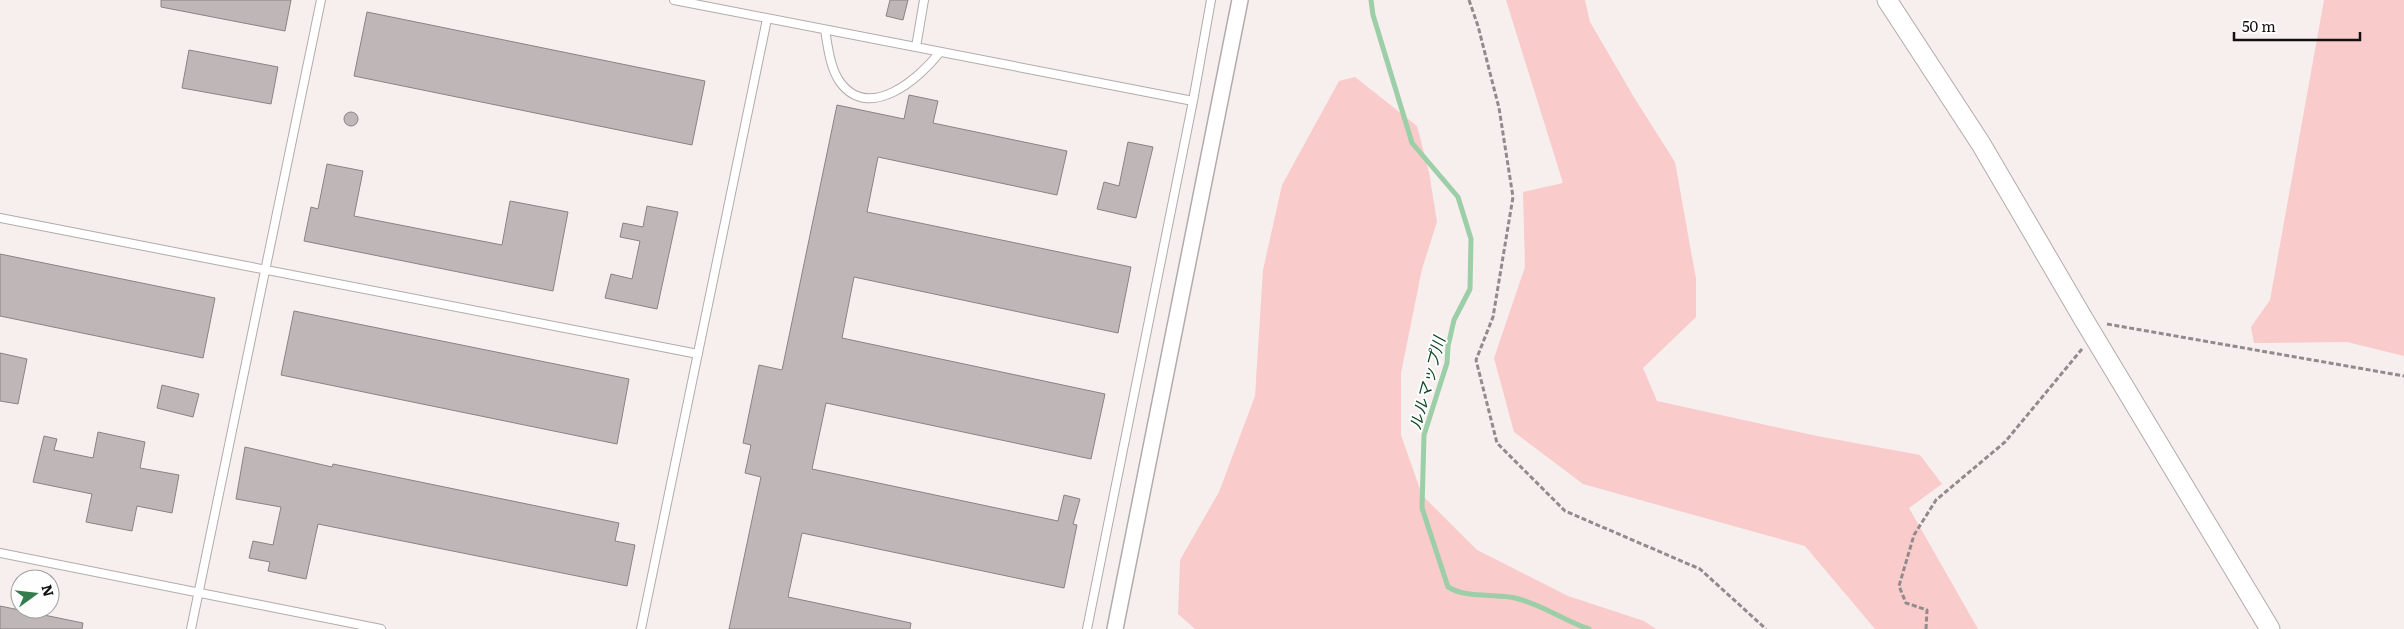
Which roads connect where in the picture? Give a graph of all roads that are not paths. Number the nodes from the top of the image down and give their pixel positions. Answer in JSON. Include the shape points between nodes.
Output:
{"nodes":[{"id":1,"x":321,"y":0,"type":"edge"},
{"id":2,"x":674,"y":0,"type":"edge"},
{"id":3,"x":924,"y":0,"type":"edge"},
{"id":4,"x":1211,"y":0,"type":"edge"},
{"id":5,"x":1240,"y":0,"type":"edge"},
{"id":6,"x":1887,"y":0,"type":"edge"},
{"id":7,"x":767,"y":19,"type":"junction"},
{"id":8,"x":825,"y":30,"type":"junction"},
{"id":9,"x":916,"y":48,"type":"junction"},
{"id":10,"x":940,"y":52,"type":"junction"},
{"id":11,"x":1193,"y":101,"type":"junction"},
{"id":12,"x":0,"y":218,"type":"edge"},
{"id":13,"x":265,"y":271,"type":"junction"},
{"id":14,"x":698,"y":354,"type":"junction"},
{"id":15,"x":0,"y":553,"type":"edge"},
{"id":16,"x":198,"y":592,"type":"junction"},
{"id":17,"x":191,"y":629,"type":"edge"},
{"id":18,"x":381,"y":629,"type":"edge"},
{"id":19,"x":642,"y":629,"type":"edge"},
{"id":20,"x":1087,"y":629,"type":"edge"},
{"id":21,"x":1114,"y":629,"type":"edge"},
{"id":22,"x":2270,"y":629,"type":"edge"}],
"edges":[{"from":1,"to":13,"type":"lane"},
{"from":2,"to":7,"type":"lane"},
{"from":3,"to":9,"type":"lane"},
{"from":4,"to":11,"type":"lane"},
{"from":5,"to":21,"type":"street"},
{"from":6,"to":22,"type":"street","via":[[1981,144]]},
{"from":7,"to":8,"type":"lane"},
{"from":7,"to":14,"type":"lane"},
{"from":8,"to":9,"type":"lane"},
{"from":8,"to":10,"type":"lane","via":[[831,64],[840,82],[851,93],[865,98],[881,97],[898,90],[917,77]]},
{"from":9,"to":10,"type":"lane"},
{"from":10,"to":11,"type":"lane"},
{"from":11,"to":20,"type":"lane"},
{"from":12,"to":13,"type":"lane"},
{"from":13,"to":14,"type":"lane"},
{"from":13,"to":16,"type":"lane"},
{"from":14,"to":19,"type":"lane"},
{"from":15,"to":16,"type":"lane"},
{"from":16,"to":17,"type":"lane"},
{"from":16,"to":18,"type":"lane"}]}
